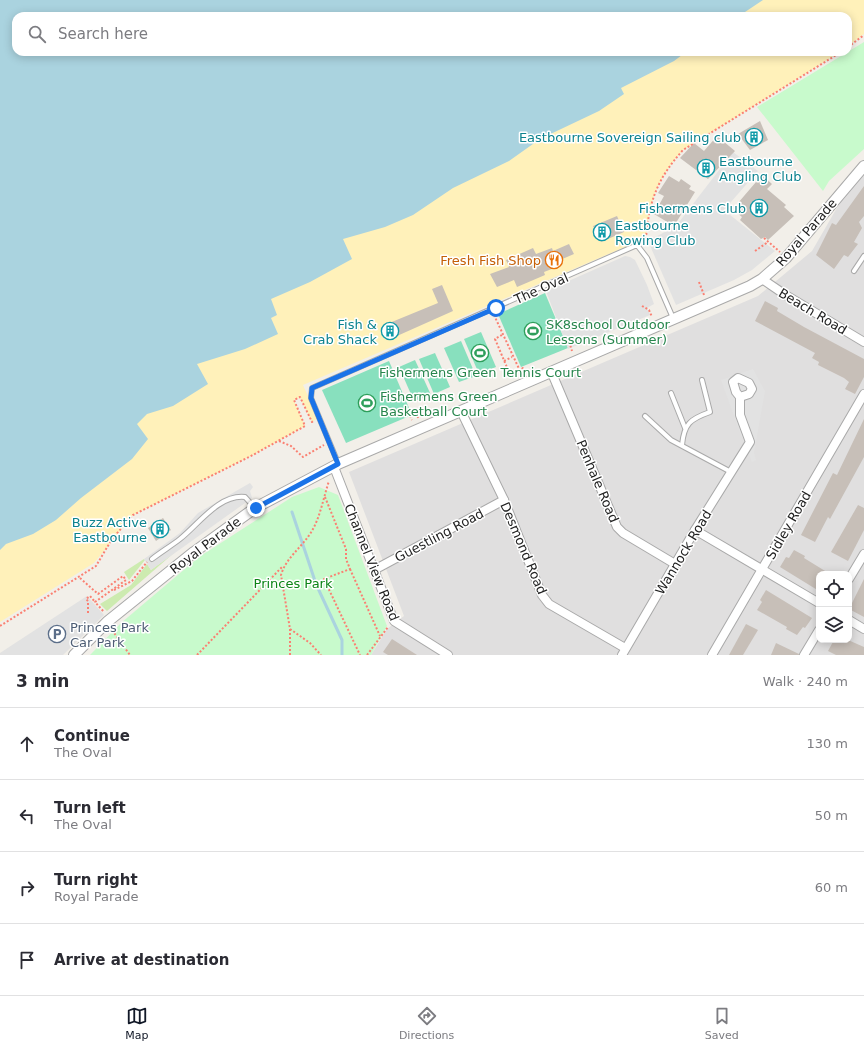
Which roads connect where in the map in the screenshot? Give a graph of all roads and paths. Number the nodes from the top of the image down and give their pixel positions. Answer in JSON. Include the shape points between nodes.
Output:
{"nodes":[{"id":1,"x":864,"y":35,"type":"edge"},
{"id":2,"x":852,"y":44,"type":"edge"},
{"id":3,"x":835,"y":56,"type":"edge"},
{"id":4,"x":864,"y":166,"type":"edge"},
{"id":5,"x":764,"y":238,"type":"dead end"},
{"id":6,"x":768,"y":242,"type":"junction"},
{"id":7,"x":637,"y":245,"type":"junction"},
{"id":8,"x":755,"y":251,"type":"dead end"},
{"id":9,"x":780,"y":252,"type":"dead end"},
{"id":10,"x":864,"y":256,"type":"edge"},
{"id":11,"x":854,"y":271,"type":"dead end"},
{"id":12,"x":762,"y":279,"type":"junction"},
{"id":13,"x":699,"y":282,"type":"dead end"},
{"id":14,"x":704,"y":294,"type":"dead end"},
{"id":15,"x":642,"y":306,"type":"dead end"},
{"id":16,"x":496,"y":308,"type":"junction"},
{"id":17,"x":652,"y":317,"type":"dead end"},
{"id":18,"x":673,"y":318,"type":"junction"},
{"id":19,"x":503,"y":335,"type":"junction"},
{"id":20,"x":568,"y":338,"type":"dead end"},
{"id":21,"x":864,"y":342,"type":"edge"},
{"id":22,"x":572,"y":351,"type":"dead end"},
{"id":23,"x":513,"y":357,"type":"junction"},
{"id":24,"x":504,"y":361,"type":"junction"},
{"id":25,"x":523,"y":367,"type":"dead end"},
{"id":26,"x":551,"y":371,"type":"junction"},
{"id":27,"x":511,"y":378,"type":"dead end"},
{"id":28,"x":702,"y":380,"type":"dead end"},
{"id":29,"x":671,"y":394,"type":"dead end"},
{"id":30,"x":864,"y":394,"type":"edge"},
{"id":31,"x":459,"y":395,"type":"dead end"},
{"id":32,"x":740,"y":397,"type":"dead end"},
{"id":33,"x":460,"y":399,"type":"dead end"},
{"id":34,"x":461,"y":411,"type":"junction"},
{"id":35,"x":416,"y":414,"type":"dead end"},
{"id":36,"x":410,"y":416,"type":"dead end"},
{"id":37,"x":645,"y":416,"type":"dead end"},
{"id":38,"x":318,"y":418,"type":"junction"},
{"id":39,"x":418,"y":418,"type":"dead end"},
{"id":40,"x":412,"y":420,"type":"dead end"},
{"id":41,"x":685,"y":428,"type":"junction"},
{"id":42,"x":278,"y":440,"type":"junction"},
{"id":43,"x":329,"y":443,"type":"junction"},
{"id":44,"x":682,"y":445,"type":"junction"},
{"id":45,"x":336,"y":465,"type":"junction"},
{"id":46,"x":731,"y":472,"type":"junction"},
{"id":47,"x":324,"y":496,"type":"junction"},
{"id":48,"x":504,"y":500,"type":"junction"},
{"id":49,"x":256,"y":508,"type":"junction"},
{"id":50,"x":695,"y":530,"type":"junction"},
{"id":51,"x":864,"y":554,"type":"edge"},
{"id":52,"x":152,"y":559,"type":"joint"},
{"id":53,"x":675,"y":564,"type":"junction"},
{"id":54,"x":283,"y":567,"type":"junction"},
{"id":55,"x":350,"y":569,"type":"junction"},
{"id":56,"x":763,"y":569,"type":"junction"},
{"id":57,"x":374,"y":570,"type":"junction"},
{"id":58,"x":852,"y":574,"type":"edge"},
{"id":59,"x":80,"y":578,"type":"junction"},
{"id":60,"x":111,"y":590,"type":"junction"},
{"id":61,"x":816,"y":600,"type":"edge"},
{"id":62,"x":95,"y":602,"type":"junction"},
{"id":63,"x":88,"y":613,"type":"dead end"},
{"id":64,"x":106,"y":618,"type":"junction"},
{"id":65,"x":394,"y":621,"type":"junction"},
{"id":66,"x":852,"y":622,"type":"edge"},
{"id":67,"x":0,"y":626,"type":"edge"},
{"id":68,"x":290,"y":629,"type":"junction"},
{"id":69,"x":864,"y":629,"type":"edge"},
{"id":70,"x":816,"y":635,"type":"edge"},
{"id":71,"x":380,"y":636,"type":"junction"},
{"id":72,"x":624,"y":652,"type":"edge"},
{"id":73,"x":74,"y":655,"type":"edge"},
{"id":74,"x":130,"y":655,"type":"edge"},
{"id":75,"x":197,"y":655,"type":"edge"},
{"id":76,"x":290,"y":655,"type":"edge"},
{"id":77,"x":321,"y":655,"type":"edge"},
{"id":78,"x":360,"y":655,"type":"edge"},
{"id":79,"x":368,"y":655,"type":"edge"},
{"id":80,"x":448,"y":655,"type":"edge"},
{"id":81,"x":712,"y":655,"type":"edge"},
{"id":82,"x":804,"y":655,"type":"edge"}],
"edges":[{"from":1,"to":2,"type":"path"},
{"from":3,"to":7,"type":"path","via":[[683,150],[668,166],[657,185],[648,213],[646,238]]},
{"from":4,"to":12,"type":"street","name":"Royal Parade","via":[[786,258]]},
{"from":5,"to":6,"type":"path"},
{"from":6,"to":8,"type":"path"},
{"from":6,"to":9,"type":"path"},
{"from":7,"to":16,"type":"lane","name":"The Oval"},
{"from":7,"to":18,"type":"lane","via":[[647,258]]},
{"from":10,"to":11,"type":"lane"},
{"from":12,"to":18,"type":"street","name":"Royal Parade"},
{"from":12,"to":21,"type":"street","name":"Beach Road"},
{"from":13,"to":14,"type":"path"},
{"from":15,"to":17,"type":"path","via":[[649,310]]},
{"from":16,"to":19,"type":"path","via":[[494,315]]},
{"from":16,"to":38,"type":"lane","name":"The Oval","via":[[312,388],[311,398]]},
{"from":18,"to":26,"type":"street","name":"Royal Parade"},
{"from":19,"to":23,"type":"path"},
{"from":19,"to":24,"type":"path","via":[[495,339]]},
{"from":20,"to":22,"type":"path"},
{"from":23,"to":24,"type":"path"},
{"from":23,"to":25,"type":"path","via":[[521,373]]},
{"from":24,"to":27,"type":"path"},
{"from":26,"to":34,"type":"street","name":"Royal Parade"},
{"from":26,"to":53,"type":"street","name":"Penhale Road","via":[[617,527]]},
{"from":28,"to":41,"type":"lane","via":[[710,412],[700,415]]},
{"from":29,"to":41,"type":"lane"},
{"from":30,"to":56,"type":"street","name":"Sidley Road"},
{"from":31,"to":33,"type":"path"},
{"from":32,"to":46,"type":"street","name":"Wannock Road","via":[[740,415],[750,442]]},
{"from":34,"to":45,"type":"street","name":"Royal Parade"},
{"from":34,"to":48,"type":"street","name":"Desmond Road"},
{"from":35,"to":39,"type":"path"},
{"from":36,"to":40,"type":"path"},
{"from":37,"to":44,"type":"lane","via":[[671,440]]},
{"from":38,"to":42,"type":"path","via":[[312,422],[300,397],[294,400],[305,426]]},
{"from":38,"to":43,"type":"lane","name":"The Oval"},
{"from":41,"to":44,"type":"lane"},
{"from":42,"to":43,"type":"path","via":[[291,446],[303,457]]},
{"from":42,"to":59,"type":"path","via":[[133,515],[112,539],[96,566]]},
{"from":43,"to":45,"type":"lane","name":"The Oval"},
{"from":44,"to":46,"type":"lane"},
{"from":45,"to":47,"type":"path"},
{"from":45,"to":49,"type":"street","name":"Royal Parade"},
{"from":45,"to":57,"type":"street","name":"Channel View Road"},
{"from":46,"to":50,"type":"street","name":"Wannock Road"},
{"from":47,"to":54,"type":"path","via":[[309,535]]},
{"from":47,"to":55,"type":"path","via":[[346,549]]},
{"from":48,"to":57,"type":"street","name":"Guestling Road"},
{"from":48,"to":72,"type":"street","name":"Desmond Road","via":[[542,595],[549,604]]},
{"from":49,"to":52,"type":"lane","via":[[245,497],[229,500],[208,512],[180,539]]},
{"from":49,"to":64,"type":"street","name":"Royal Parade"},
{"from":50,"to":53,"type":"street","name":"Wannock Road"},
{"from":50,"to":56,"type":"street"},
{"from":51,"to":58,"type":"street"},
{"from":52,"to":60,"type":"path","via":[[140,569],[132,581]]},
{"from":53,"to":72,"type":"street","name":"Wannock Road"},
{"from":54,"to":68,"type":"path","via":[[281,575]]},
{"from":54,"to":75,"type":"path"},
{"from":55,"to":71,"type":"path"},
{"from":55,"to":78,"type":"path","via":[[324,579]]},
{"from":56,"to":61,"type":"street"},
{"from":56,"to":81,"type":"street","name":"Sidley Road"},
{"from":57,"to":65,"type":"street","name":"Channel View Road"},
{"from":59,"to":60,"type":"path","via":[[98,594],[123,576],[126,580]]},
{"from":59,"to":67,"type":"path"},
{"from":60,"to":62,"type":"path"},
{"from":62,"to":63,"type":"path","via":[[90,596],[86,599]]},
{"from":62,"to":64,"type":"path"},
{"from":64,"to":73,"type":"street","name":"Royal Parade"},
{"from":64,"to":74,"type":"path"},
{"from":65,"to":71,"type":"path"},
{"from":65,"to":80,"type":"street","name":"Channel View Road"},
{"from":66,"to":69,"type":"street"},
{"from":68,"to":76,"type":"path"},
{"from":68,"to":77,"type":"path","via":[[310,643]]},
{"from":70,"to":82,"type":"street"},
{"from":71,"to":79,"type":"path"}]}
